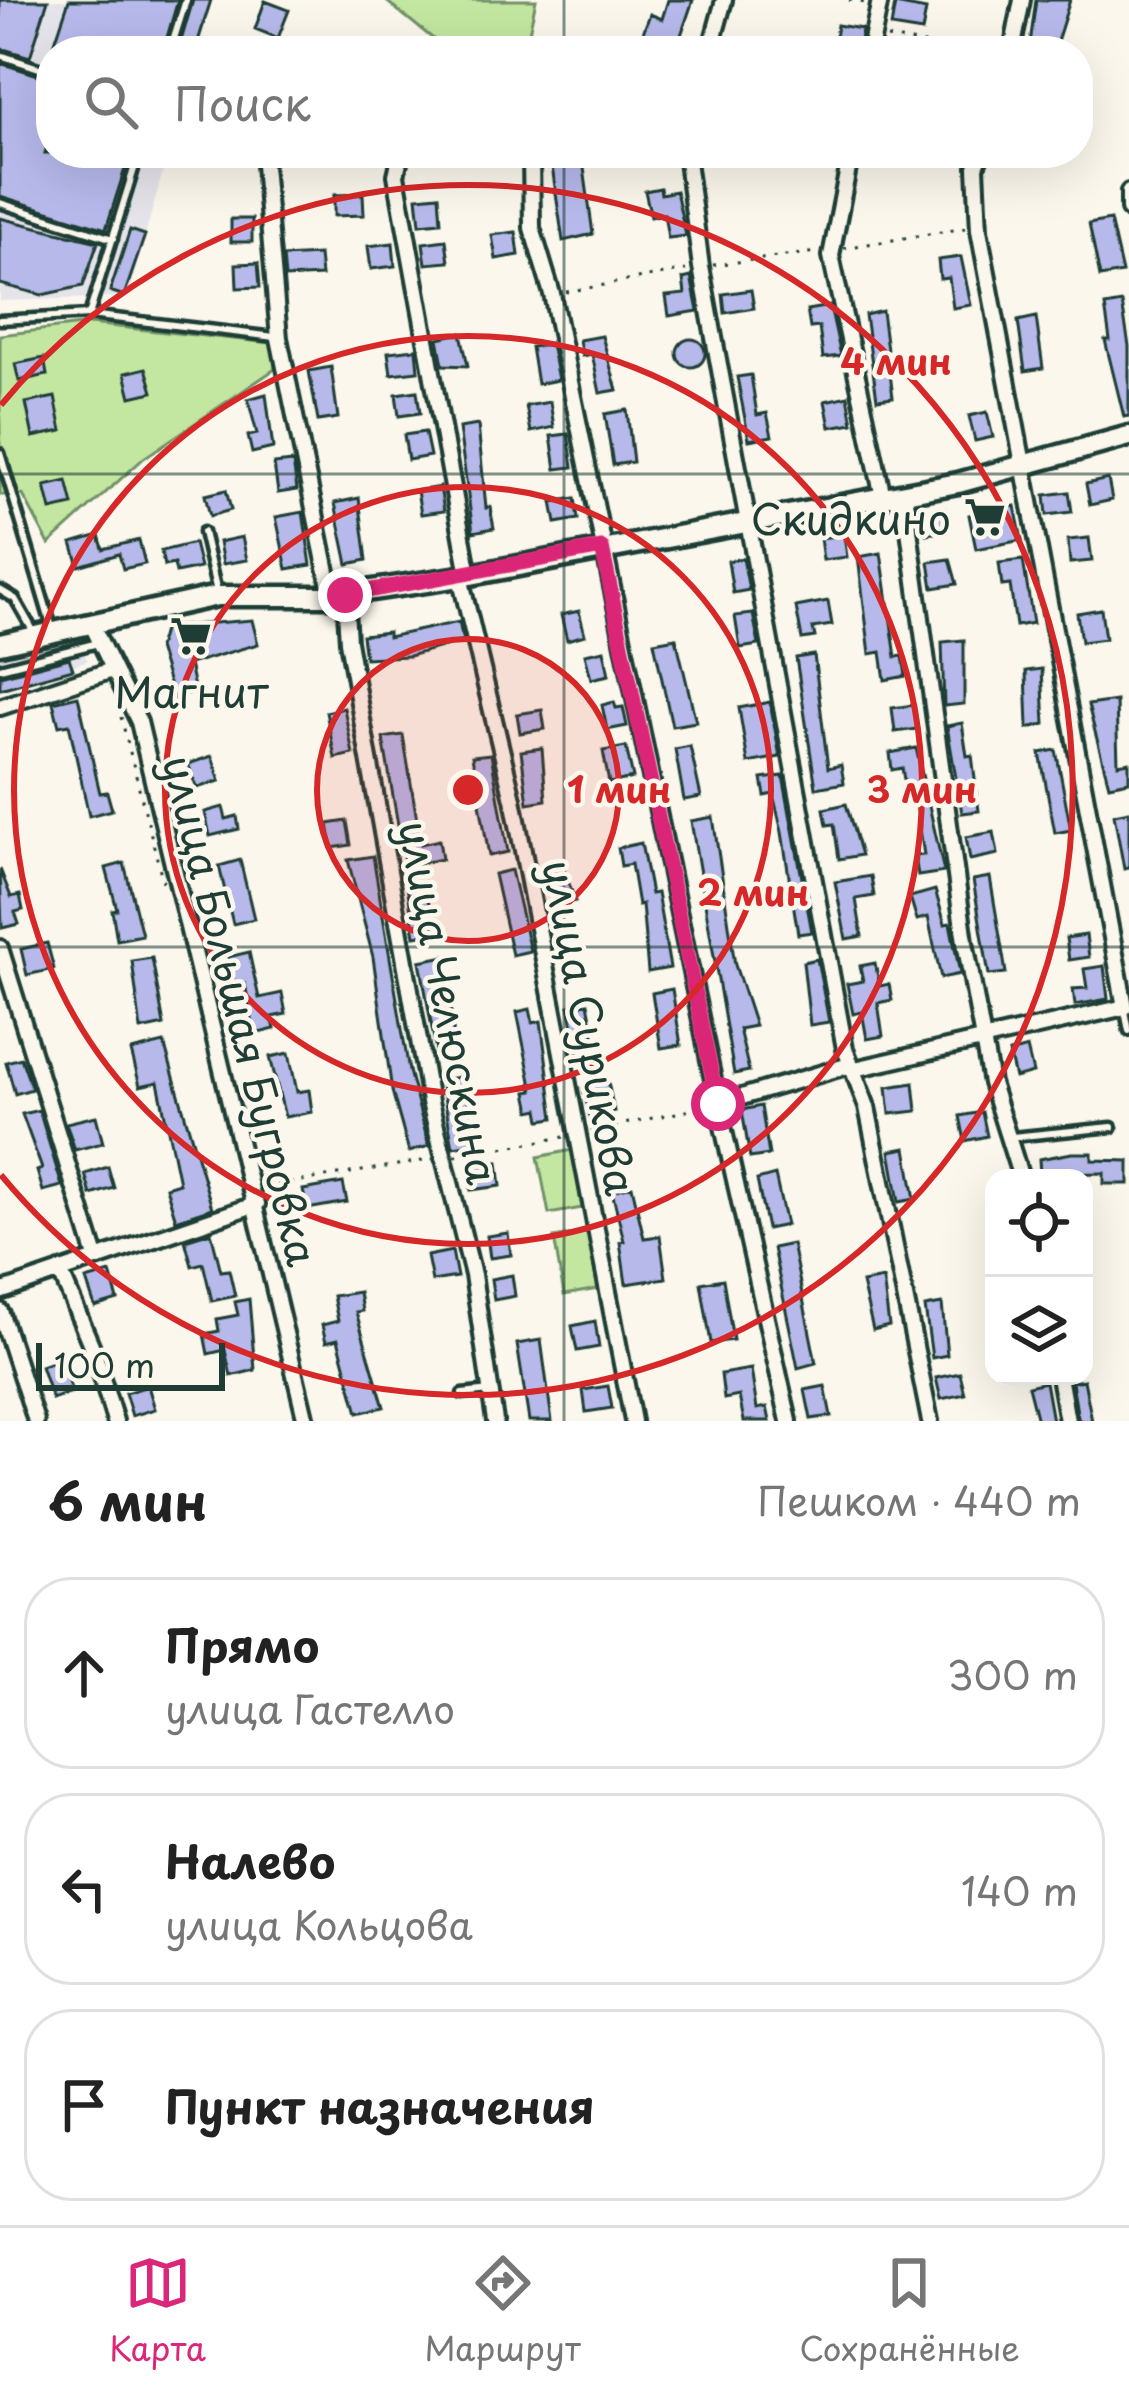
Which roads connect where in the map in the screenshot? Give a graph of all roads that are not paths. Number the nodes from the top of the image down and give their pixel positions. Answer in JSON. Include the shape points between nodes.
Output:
{"nodes":[{"id":1,"x":186,"y":0,"type":"edge"},
{"id":2,"x":724,"y":0,"type":"edge"},
{"id":3,"x":1022,"y":0,"type":"edge"},
{"id":4,"x":879,"y":3,"type":"edge"},
{"id":5,"x":175,"y":36,"type":"edge"},
{"id":6,"x":714,"y":36,"type":"edge"},
{"id":7,"x":873,"y":36,"type":"edge"},
{"id":8,"x":1015,"y":36,"type":"edge"},
{"id":9,"x":0,"y":55,"type":"edge"},
{"id":10,"x":36,"y":67,"type":"edge"},
{"id":11,"x":134,"y":168,"type":"edge"},
{"id":12,"x":264,"y":168,"type":"edge"},
{"id":13,"x":398,"y":168,"type":"edge"},
{"id":14,"x":531,"y":168,"type":"edge"},
{"id":15,"x":688,"y":168,"type":"edge"},
{"id":16,"x":848,"y":168,"type":"edge"},
{"id":17,"x":976,"y":168,"type":"edge"},
{"id":18,"x":1129,"y":192,"type":"edge"},
{"id":19,"x":0,"y":203,"type":"edge"},
{"id":20,"x":1129,"y":209,"type":"edge"},
{"id":21,"x":112,"y":239,"type":"junction"},
{"id":22,"x":89,"y":315,"type":"junction"},
{"id":23,"x":0,"y":320,"type":"edge"},
{"id":24,"x":279,"y":338,"type":"junction"},
{"id":25,"x":1129,"y":436,"type":"edge"},
{"id":26,"x":0,"y":453,"type":"edge"},
{"id":27,"x":1022,"y":467,"type":"junction"},
{"id":28,"x":904,"y":493,"type":"junction"},
{"id":29,"x":883,"y":497,"type":"junction"},
{"id":30,"x":749,"y":523,"type":"junction"},
{"id":31,"x":202,"y":532,"type":"dead end"},
{"id":32,"x":602,"y":548,"type":"junction"},
{"id":33,"x":464,"y":576,"type":"junction"},
{"id":34,"x":0,"y":590,"type":"edge"},
{"id":35,"x":338,"y":595,"type":"junction"},
{"id":36,"x":218,"y":596,"type":"junction"},
{"id":37,"x":91,"y":623,"type":"junction"},
{"id":38,"x":31,"y":628,"type":"dead end"},
{"id":39,"x":55,"y":634,"type":"junction"},
{"id":40,"x":98,"y":643,"type":"junction"},
{"id":41,"x":3,"y":644,"type":"edge"},
{"id":42,"x":0,"y":668,"type":"edge"},
{"id":43,"x":112,"y":670,"type":"junction"},
{"id":44,"x":0,"y":707,"type":"edge"},
{"id":45,"x":0,"y":947,"type":"edge"},
{"id":46,"x":1125,"y":1007,"type":"junction"},
{"id":47,"x":1129,"y":1031,"type":"edge"},
{"id":48,"x":983,"y":1039,"type":"junction"},
{"id":49,"x":856,"y":1069,"type":"junction"},
{"id":50,"x":718,"y":1104,"type":"junction"},
{"id":51,"x":1112,"y":1127,"type":"dead end"},
{"id":52,"x":1009,"y":1137,"type":"junction"},
{"id":53,"x":1018,"y":1169,"type":"edge"},
{"id":54,"x":255,"y":1197,"type":"junction"},
{"id":55,"x":96,"y":1258,"type":"junction"},
{"id":56,"x":60,"y":1271,"type":"junction"},
{"id":57,"x":0,"y":1292,"type":"edge"},
{"id":58,"x":0,"y":1311,"type":"edge"},
{"id":59,"x":1061,"y":1385,"type":"edge"},
{"id":60,"x":494,"y":1390,"type":"junction"},
{"id":61,"x":462,"y":1394,"type":"dead end"},
{"id":62,"x":36,"y":1421,"type":"edge"},
{"id":63,"x":116,"y":1421,"type":"edge"},
{"id":64,"x":306,"y":1421,"type":"edge"},
{"id":65,"x":495,"y":1421,"type":"edge"},
{"id":66,"x":633,"y":1421,"type":"edge"},
{"id":67,"x":789,"y":1421,"type":"edge"},
{"id":68,"x":930,"y":1421,"type":"edge"},
{"id":69,"x":1067,"y":1421,"type":"edge"}],
"edges":[{"from":1,"to":5,"type":"lane"},
{"from":2,"to":6,"type":"street"},
{"from":3,"to":8,"type":"street"},
{"from":4,"to":7,"type":"street"},
{"from":9,"to":10,"type":"lane"},
{"from":11,"to":21,"type":"lane"},
{"from":12,"to":24,"type":"street","name":"улица Челюскина"},
{"from":13,"to":33,"type":"street","name":"улица Сурикова"},
{"from":14,"to":32,"type":"street","via":[[532,228]]},
{"from":15,"to":30,"type":"street"},
{"from":16,"to":29,"type":"street","via":[[831,256]]},
{"from":17,"to":27,"type":"street","via":[[979,230]]},
{"from":18,"to":20,"type":"street"},
{"from":19,"to":21,"type":"lane"},
{"from":21,"to":22,"type":"lane"},
{"from":22,"to":23,"type":"lane"},
{"from":22,"to":24,"type":"lane"},
{"from":24,"to":35,"type":"street","name":"улица Челюскина"},
{"from":25,"to":27,"type":"street"},
{"from":26,"to":39,"type":"lane"},
{"from":27,"to":28,"type":"street"},
{"from":27,"to":46,"type":"street"},
{"from":28,"to":29,"type":"street"},
{"from":28,"to":48,"type":"street","via":[[937,766]]},
{"from":29,"to":30,"type":"street"},
{"from":30,"to":32,"type":"street"},
{"from":30,"to":49,"type":"street","via":[[845,1049]]},
{"from":31,"to":36,"type":"lane"},
{"from":32,"to":33,"type":"street"},
{"from":32,"to":50,"type":"street"},
{"from":33,"to":35,"type":"street"},
{"from":33,"to":66,"type":"street","name":"улица Сурикова"},
{"from":34,"to":38,"type":"lane"},
{"from":35,"to":36,"type":"street"},
{"from":35,"to":60,"type":"street","name":"улица Челюскина","via":[[430,1102]]},
{"from":36,"to":37,"type":"street"},
{"from":37,"to":39,"type":"street"},
{"from":37,"to":40,"type":"street","name":"улица Большая Бугровка"},
{"from":39,"to":41,"type":"street"},
{"from":40,"to":42,"type":"lane"},
{"from":40,"to":43,"type":"street","name":"улица Большая Бугровка"},
{"from":43,"to":44,"type":"street"},
{"from":43,"to":54,"type":"street","name":"улица Большая Бугровка","via":[[139,722]]},
{"from":45,"to":55,"type":"street"},
{"from":46,"to":47,"type":"lane"},
{"from":46,"to":48,"type":"street"},
{"from":48,"to":49,"type":"street"},
{"from":48,"to":52,"type":"street"},
{"from":49,"to":50,"type":"street"},
{"from":49,"to":68,"type":"street"},
{"from":50,"to":67,"type":"street"},
{"from":51,"to":52,"type":"lane"},
{"from":52,"to":53,"type":"street"},
{"from":54,"to":55,"type":"street"},
{"from":54,"to":64,"type":"street","name":"улица Большая Бугровка"},
{"from":55,"to":56,"type":"street"},
{"from":56,"to":57,"type":"street"},
{"from":56,"to":63,"type":"street"},
{"from":58,"to":62,"type":"street"},
{"from":59,"to":69,"type":"street"},
{"from":60,"to":61,"type":"lane"},
{"from":60,"to":65,"type":"street","name":"улица Челюскина"}]}
